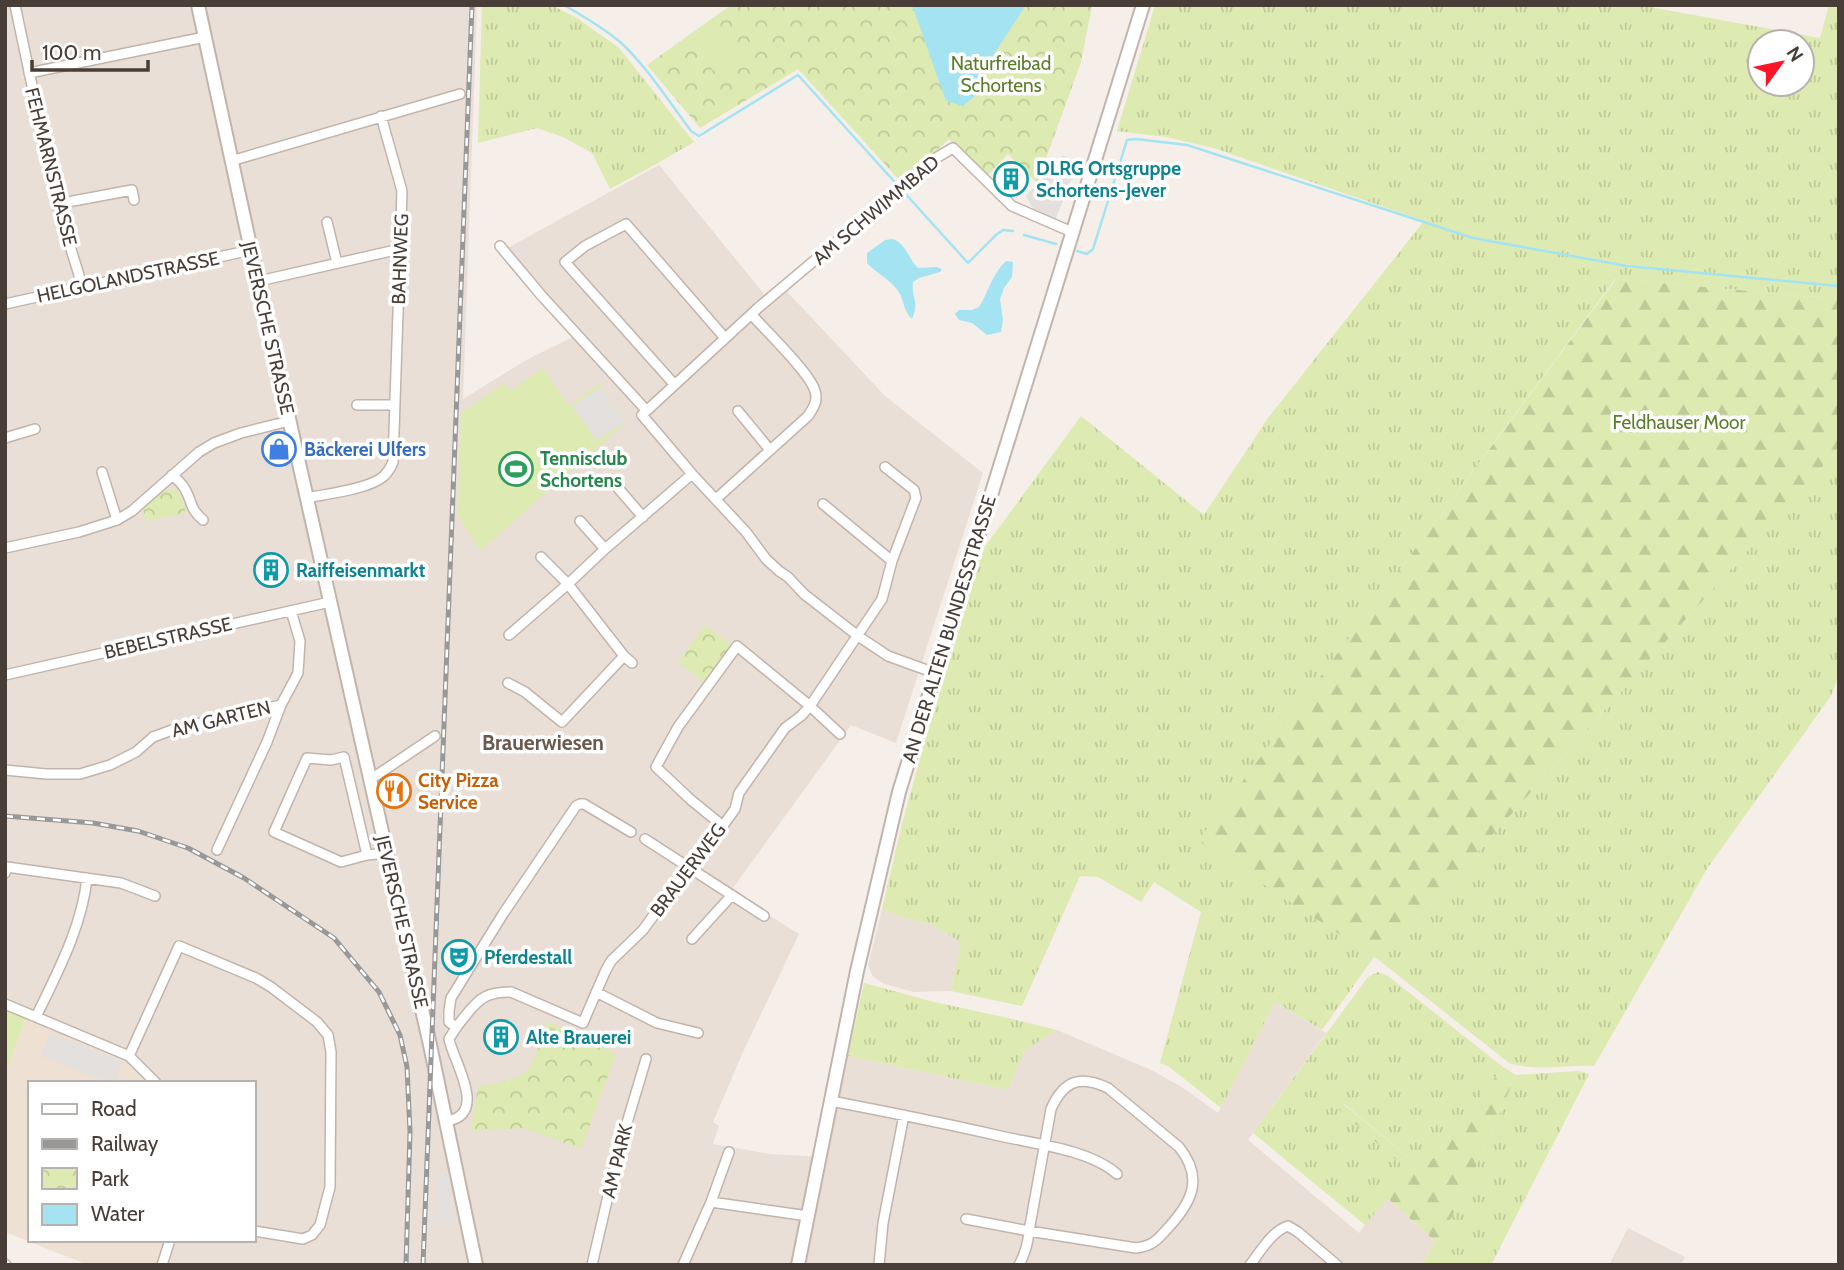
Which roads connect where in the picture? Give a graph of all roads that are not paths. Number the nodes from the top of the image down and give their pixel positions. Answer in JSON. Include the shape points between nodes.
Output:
{"nodes":[{"id":1,"x":15,"y":5,"type":"edge"},
{"id":2,"x":198,"y":5,"type":"edge"},
{"id":3,"x":1143,"y":5,"type":"edge"},
{"id":4,"x":205,"y":37,"type":"junction"},
{"id":5,"x":29,"y":73,"type":"junction"},
{"id":6,"x":460,"y":94,"type":"dead end"},
{"id":7,"x":381,"y":116,"type":"junction"},
{"id":8,"x":231,"y":161,"type":"junction"},
{"id":9,"x":134,"y":200,"type":"dead end"},
{"id":10,"x":57,"y":204,"type":"junction"},
{"id":11,"x":327,"y":222,"type":"dead end"},
{"id":12,"x":1072,"y":232,"type":"junction"},
{"id":13,"x":500,"y":246,"type":"dead end"},
{"id":14,"x":400,"y":249,"type":"junction"},
{"id":15,"x":251,"y":250,"type":"junction"},
{"id":16,"x":337,"y":263,"type":"junction"},
{"id":17,"x":258,"y":281,"type":"junction"},
{"id":18,"x":83,"y":288,"type":"junction"},
{"id":19,"x":5,"y":304,"type":"edge"},
{"id":20,"x":752,"y":315,"type":"junction"},
{"id":21,"x":725,"y":338,"type":"junction"},
{"id":22,"x":674,"y":384,"type":"junction"},
{"id":23,"x":356,"y":405,"type":"dead end"},
{"id":24,"x":394,"y":405,"type":"junction"},
{"id":25,"x":646,"y":410,"type":"junction"},
{"id":26,"x":738,"y":411,"type":"dead end"},
{"id":27,"x":289,"y":421,"type":"junction"},
{"id":28,"x":35,"y":429,"type":"dead end"},
{"id":29,"x":5,"y":438,"type":"edge"},
{"id":30,"x":770,"y":450,"type":"junction"},
{"id":31,"x":885,"y":467,"type":"dead end"},
{"id":32,"x":102,"y":472,"type":"dead end"},
{"id":33,"x":692,"y":474,"type":"junction"},
{"id":34,"x":172,"y":475,"type":"junction"},
{"id":35,"x":618,"y":488,"type":"dead end"},
{"id":36,"x":306,"y":498,"type":"junction"},
{"id":37,"x":716,"y":499,"type":"junction"},
{"id":38,"x":823,"y":504,"type":"dead end"},
{"id":39,"x":643,"y":517,"type":"junction"},
{"id":40,"x":117,"y":520,"type":"junction"},
{"id":41,"x":204,"y":520,"type":"dead end"},
{"id":42,"x":580,"y":522,"type":"dead end"},
{"id":43,"x":5,"y":548,"type":"edge"},
{"id":44,"x":606,"y":549,"type":"junction"},
{"id":45,"x":541,"y":557,"type":"dead end"},
{"id":46,"x":892,"y":561,"type":"junction"},
{"id":47,"x":568,"y":584,"type":"junction"},
{"id":48,"x":330,"y":602,"type":"junction"},
{"id":49,"x":291,"y":611,"type":"junction"},
{"id":50,"x":509,"y":635,"type":"dead end"},
{"id":51,"x":858,"y":636,"type":"junction"},
{"id":52,"x":935,"y":673,"type":"junction"},
{"id":53,"x":5,"y":675,"type":"edge"},
{"id":54,"x":508,"y":683,"type":"dead end"},
{"id":55,"x":281,"y":705,"type":"junction"},
{"id":56,"x":810,"y":706,"type":"junction"},
{"id":57,"x":840,"y":734,"type":"dead end"},
{"id":58,"x":435,"y":736,"type":"dead end"},
{"id":59,"x":5,"y":770,"type":"edge"},
{"id":60,"x":371,"y":777,"type":"junction"},
{"id":61,"x":723,"y":825,"type":"junction"},
{"id":62,"x":631,"y":832,"type":"dead end"},
{"id":63,"x":645,"y":839,"type":"dead end"},
{"id":64,"x":217,"y":850,"type":"dead end"},
{"id":65,"x":387,"y":853,"type":"junction"},
{"id":66,"x":367,"y":855,"type":"junction"},
{"id":67,"x":692,"y":869,"type":"junction"},
{"id":68,"x":5,"y":873,"type":"edge"},
{"id":69,"x":87,"y":878,"type":"junction"},
{"id":70,"x":155,"y":895,"type":"dead end"},
{"id":71,"x":732,"y":895,"type":"junction"},
{"id":72,"x":764,"y":916,"type":"dead end"},
{"id":73,"x":692,"y":939,"type":"dead end"},
{"id":74,"x":596,"y":992,"type":"junction"},
{"id":75,"x":5,"y":1004,"type":"edge"},
{"id":76,"x":36,"y":1017,"type":"junction"},
{"id":77,"x":456,"y":1027,"type":"junction"},
{"id":78,"x":698,"y":1033,"type":"dead end"},
{"id":79,"x":129,"y":1056,"type":"junction"},
{"id":80,"x":646,"y":1059,"type":"dead end"},
{"id":81,"x":154,"y":1081,"type":"edge"},
{"id":82,"x":831,"y":1101,"type":"junction"},
{"id":83,"x":904,"y":1115,"type":"junction"},
{"id":84,"x":447,"y":1121,"type":"junction"},
{"id":85,"x":1044,"y":1145,"type":"junction"},
{"id":86,"x":729,"y":1152,"type":"dead end"},
{"id":87,"x":1117,"y":1174,"type":"dead end"},
{"id":88,"x":711,"y":1202,"type":"junction"},
{"id":89,"x":808,"y":1216,"type":"junction"},
{"id":90,"x":966,"y":1220,"type":"dead end"},
{"id":91,"x":256,"y":1231,"type":"edge"},
{"id":92,"x":1028,"y":1231,"type":"junction"},
{"id":93,"x":169,"y":1242,"type":"edge"},
{"id":94,"x":162,"y":1265,"type":"edge"},
{"id":95,"x":476,"y":1265,"type":"edge"},
{"id":96,"x":592,"y":1265,"type":"edge"},
{"id":97,"x":682,"y":1265,"type":"edge"},
{"id":98,"x":799,"y":1265,"type":"edge"},
{"id":99,"x":879,"y":1265,"type":"edge"},
{"id":100,"x":1019,"y":1265,"type":"edge"},
{"id":101,"x":1250,"y":1265,"type":"edge"},
{"id":102,"x":1337,"y":1265,"type":"edge"}],
"edges":[{"from":1,"to":5,"type":"street","name":"FEHMARNSTRASSE"},
{"from":2,"to":4,"type":"street","name":"JEVERSCHE STRASSE"},
{"from":3,"to":12,"type":"street","name":"AN DER ALTEN BUNDESSTRASSE"},
{"from":4,"to":5,"type":"street"},
{"from":4,"to":8,"type":"street","name":"JEVERSCHE STRASSE"},
{"from":5,"to":10,"type":"street","name":"FEHMARNSTRASSE"},
{"from":6,"to":7,"type":"street"},
{"from":7,"to":8,"type":"street"},
{"from":7,"to":14,"type":"street","name":"BAHNWEG","via":[[402,191]]},
{"from":8,"to":15,"type":"street","name":"JEVERSCHE STRASSE"},
{"from":9,"to":10,"type":"street","via":[[132,190]]},
{"from":10,"to":18,"type":"street","name":"FEHMARNSTRASSE"},
{"from":11,"to":16,"type":"street"},
{"from":12,"to":20,"type":"street","name":"AM SCHWIMMBAD","via":[[1012,206],[953,148]]},
{"from":12,"to":52,"type":"street","name":"AN DER ALTEN BUNDESSTRASSE"},
{"from":13,"to":25,"type":"street"},
{"from":14,"to":16,"type":"street"},
{"from":14,"to":24,"type":"street","name":"BAHNWEG"},
{"from":15,"to":17,"type":"street","name":"JEVERSCHE STRASSE"},
{"from":15,"to":18,"type":"street","name":"HELGOLANDSTRASSE"},
{"from":16,"to":17,"type":"street"},
{"from":17,"to":27,"type":"street","name":"JEVERSCHE STRASSE"},
{"from":18,"to":19,"type":"street","name":"HELGOLANDSTRASSE"},
{"from":20,"to":21,"type":"street","name":"AM SCHWIMMBAD"},
{"from":20,"to":30,"type":"street","via":[[800,367],[816,393],[808,416]]},
{"from":21,"to":22,"type":"street","name":"AM SCHWIMMBAD"},
{"from":21,"to":22,"type":"street","via":[[626,224],[565,262]]},
{"from":22,"to":25,"type":"street","name":"AM SCHWIMMBAD"},
{"from":23,"to":24,"type":"street"},
{"from":24,"to":36,"type":"street","name":"BAHNWEG","via":[[389,471],[368,485]]},
{"from":25,"to":33,"type":"street","via":[[642,415]]},
{"from":26,"to":30,"type":"street"},
{"from":27,"to":34,"type":"street","via":[[214,443]]},
{"from":27,"to":36,"type":"street","name":"JEVERSCHE STRASSE"},
{"from":28,"to":29,"type":"street"},
{"from":30,"to":37,"type":"street"},
{"from":31,"to":46,"type":"street","name":"BRAUERWEG","via":[[914,490],[916,498]]},
{"from":32,"to":40,"type":"street"},
{"from":33,"to":37,"type":"street"},
{"from":33,"to":39,"type":"street"},
{"from":34,"to":40,"type":"street"},
{"from":34,"to":41,"type":"street"},
{"from":35,"to":39,"type":"street"},
{"from":36,"to":48,"type":"street","name":"JEVERSCHE STRASSE"},
{"from":37,"to":51,"type":"street","via":[[766,559]]},
{"from":38,"to":46,"type":"street"},
{"from":39,"to":44,"type":"street"},
{"from":40,"to":43,"type":"street"},
{"from":42,"to":44,"type":"street"},
{"from":44,"to":47,"type":"street"},
{"from":45,"to":47,"type":"street"},
{"from":46,"to":51,"type":"street","name":"BRAUERWEG","via":[[882,599]]},
{"from":47,"to":50,"type":"street"},
{"from":47,"to":54,"type":"street","via":[[628,659],[562,722]]},
{"from":48,"to":49,"type":"street","name":"BEBELSTRASSE"},
{"from":48,"to":60,"type":"street","name":"JEVERSCHE STRASSE"},
{"from":49,"to":53,"type":"street","name":"BEBELSTRASSE"},
{"from":49,"to":55,"type":"street","via":[[300,641],[298,673]]},
{"from":51,"to":52,"type":"street","via":[[888,656]]},
{"from":51,"to":56,"type":"street","name":"BRAUERWEG"},
{"from":52,"to":82,"type":"street","name":"AN DER ALTEN BUNDESSTRASSE","via":[[899,792]]},
{"from":55,"to":59,"type":"street","name":"AM GARTEN","via":[[175,729],[153,737],[110,765],[80,774]]},
{"from":55,"to":64,"type":"street"},
{"from":56,"to":57,"type":"street"},
{"from":56,"to":61,"type":"street","name":"BRAUERWEG","via":[[786,728],[738,793]]},
{"from":56,"to":61,"type":"street","via":[[737,646],[678,727],[656,767]]},
{"from":58,"to":60,"type":"street"},
{"from":60,"to":65,"type":"street","name":"JEVERSCHE STRASSE"},
{"from":61,"to":67,"type":"street","name":"BRAUERWEG"},
{"from":62,"to":77,"type":"street","via":[[584,804],[576,806],[451,998],[449,1022]]},
{"from":63,"to":67,"type":"street"},
{"from":65,"to":66,"type":"street"},
{"from":65,"to":84,"type":"street","name":"JEVERSCHE STRASSE"},
{"from":66,"to":66,"type":"street","via":[[341,862],[274,832],[307,758],[344,757]]},
{"from":67,"to":71,"type":"street"},
{"from":67,"to":74,"type":"street","name":"BRAUERWEG","via":[[643,930],[611,961]]},
{"from":68,"to":69,"type":"street","via":[[6,867]]},
{"from":69,"to":70,"type":"street"},
{"from":69,"to":76,"type":"street","via":[[85,901]]},
{"from":71,"to":72,"type":"street"},
{"from":71,"to":73,"type":"street"},
{"from":74,"to":77,"type":"street","name":"BRAUERWEG","via":[[583,1023],[511,992],[500,992],[479,999]]},
{"from":74,"to":78,"type":"street","via":[[657,1023]]},
{"from":75,"to":76,"type":"street"},
{"from":76,"to":79,"type":"street"},
{"from":77,"to":84,"type":"street","via":[[449,1042],[468,1098],[461,1115]]},
{"from":79,"to":81,"type":"street"},
{"from":79,"to":91,"type":"street","via":[[178,946],[256,978],[328,1035],[330,1187],[320,1225],[303,1239]]},
{"from":80,"to":96,"type":"street","name":"AM PARK"},
{"from":82,"to":83,"type":"street"},
{"from":82,"to":89,"type":"street","name":"AN DER ALTEN BUNDESSTRASSE"},
{"from":83,"to":85,"type":"street"},
{"from":83,"to":99,"type":"street"},
{"from":84,"to":95,"type":"street","name":"JEVERSCHE STRASSE"},
{"from":85,"to":87,"type":"street","via":[[1095,1159]]},
{"from":85,"to":92,"type":"street"},
{"from":85,"to":92,"type":"street","via":[[1057,1096],[1067,1085],[1094,1082],[1124,1100],[1180,1147],[1189,1158],[1194,1185],[1175,1220],[1147,1247]]},
{"from":86,"to":88,"type":"street"},
{"from":88,"to":89,"type":"street"},
{"from":88,"to":97,"type":"street"},
{"from":89,"to":98,"type":"street","name":"AN DER ALTEN BUNDESSTRASSE"},
{"from":90,"to":92,"type":"street"},
{"from":92,"to":100,"type":"street"},
{"from":93,"to":94,"type":"street"},
{"from":101,"to":102,"type":"street","via":[[1275,1234],[1288,1226]]}]}
